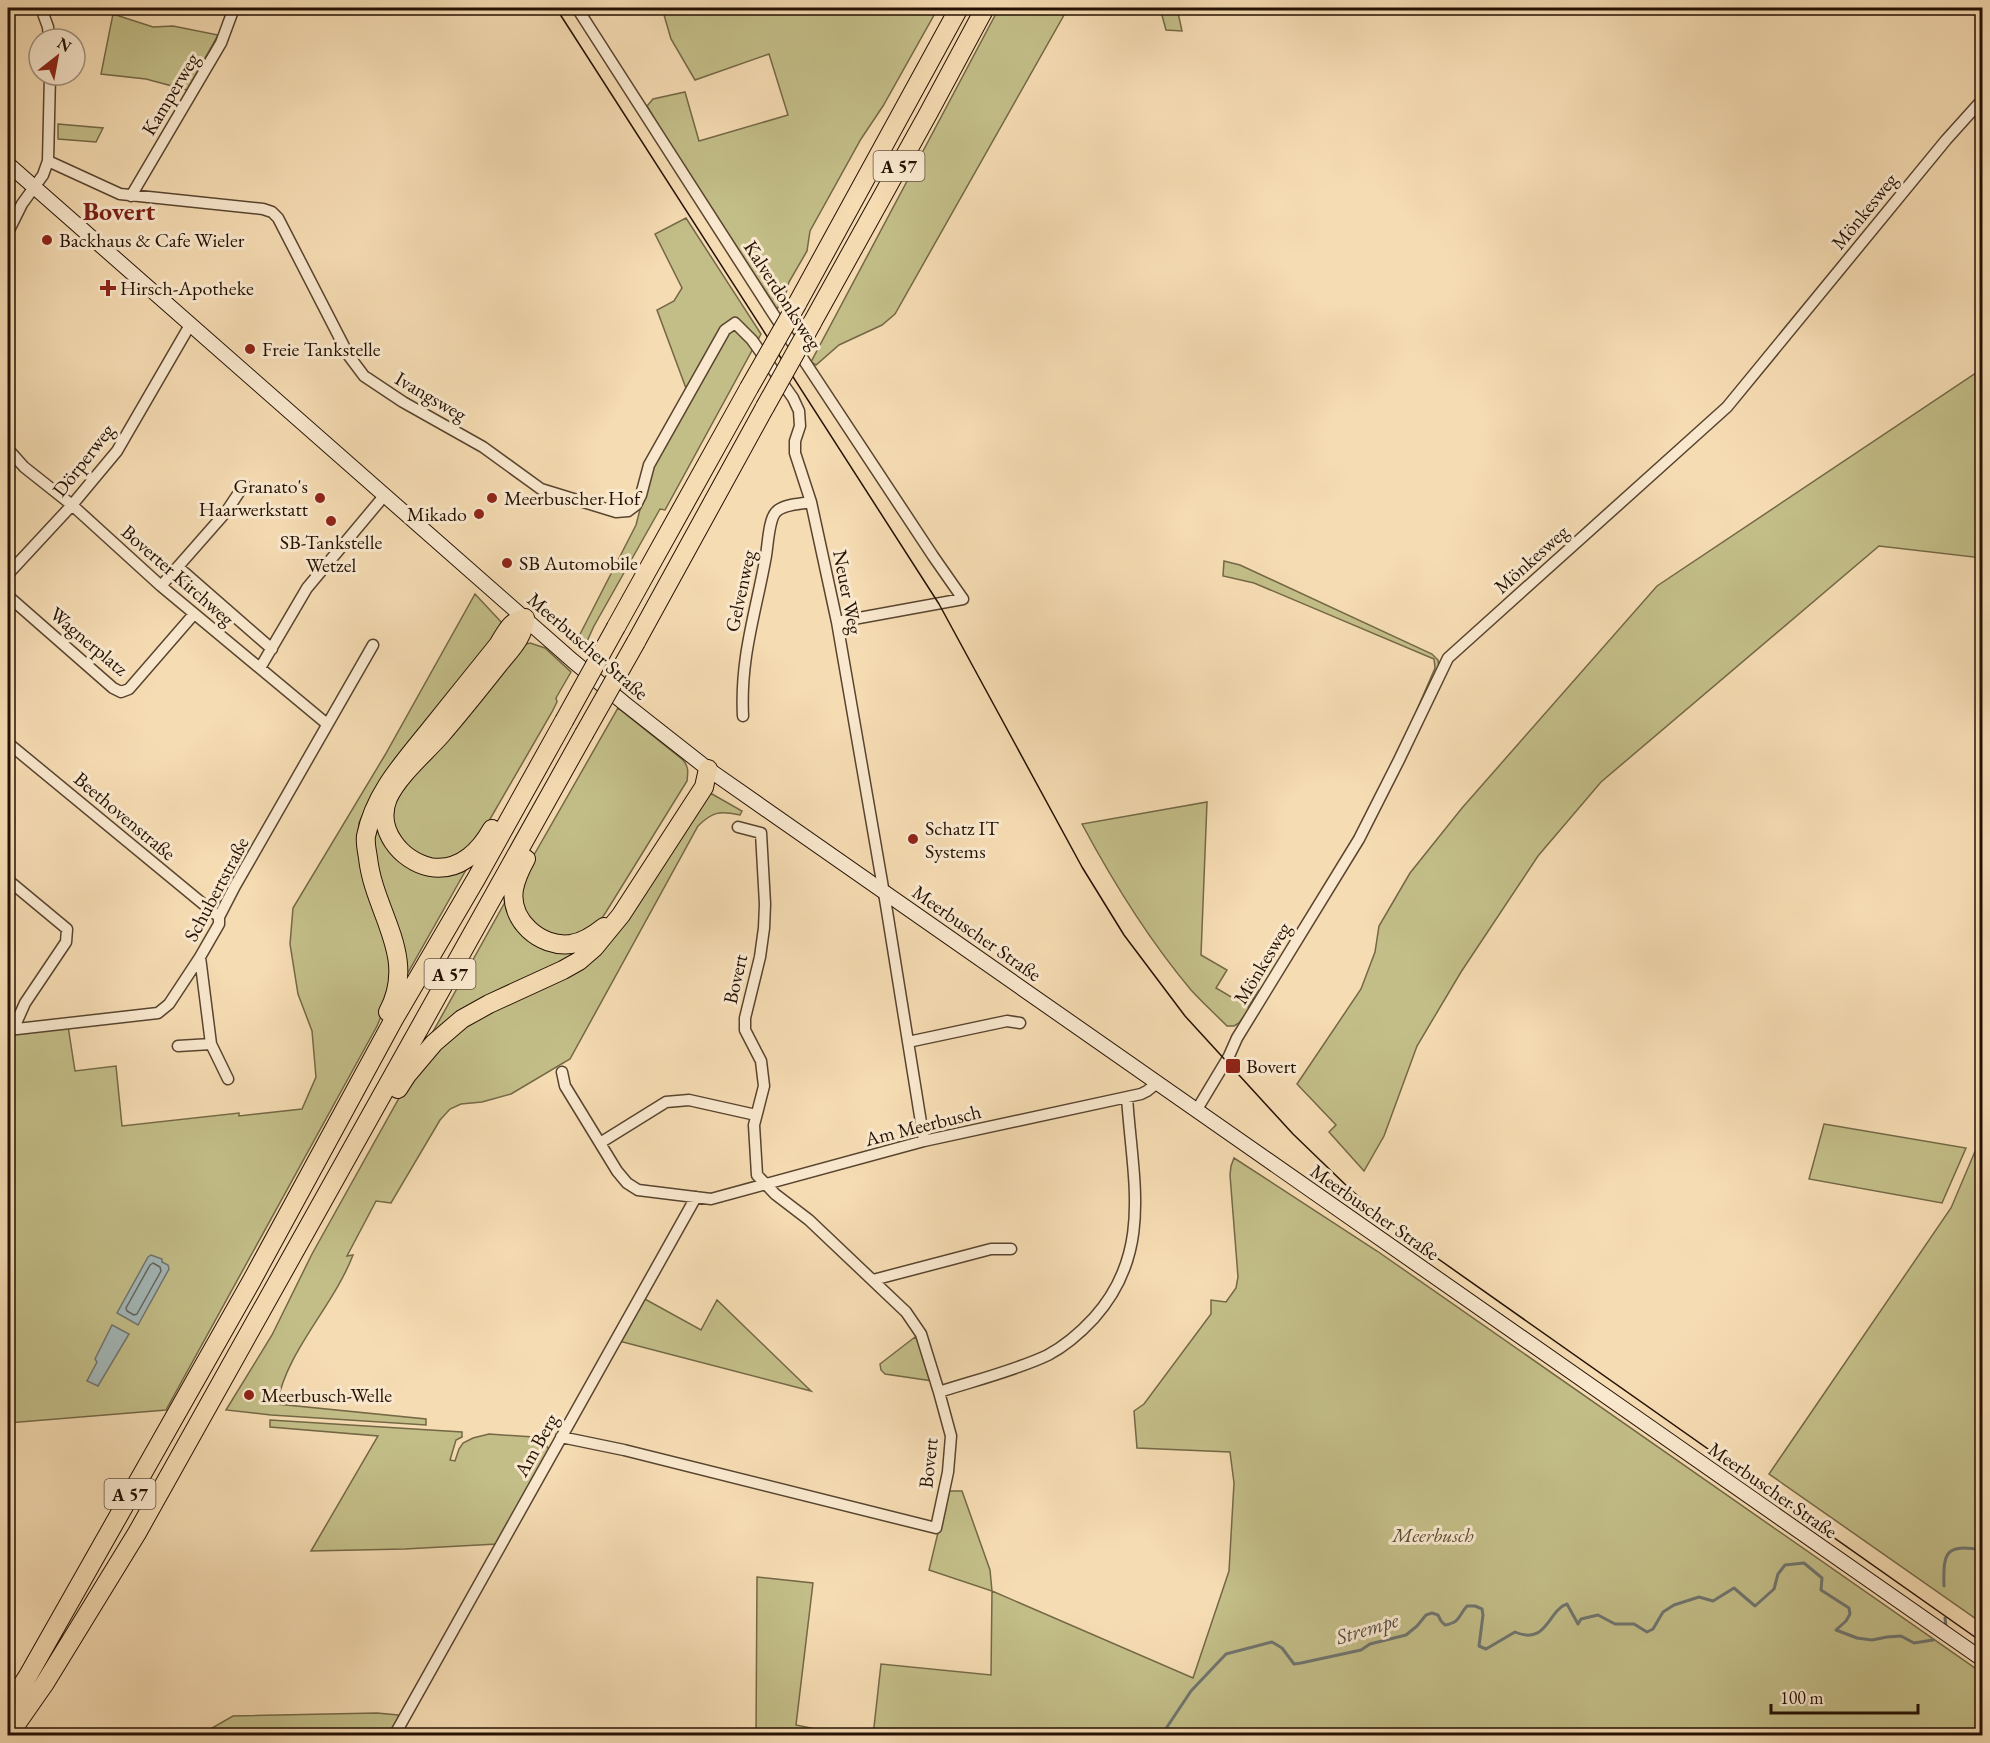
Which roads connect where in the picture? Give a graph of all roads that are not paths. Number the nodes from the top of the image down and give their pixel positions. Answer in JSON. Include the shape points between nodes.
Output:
{"nodes":[{"id":1,"x":41,"y":8,"type":"edge"},
{"id":2,"x":234,"y":8,"type":"edge"},
{"id":3,"x":577,"y":8,"type":"edge"},
{"id":4,"x":959,"y":8,"type":"edge"},
{"id":5,"x":985,"y":8,"type":"edge"},
{"id":6,"x":48,"y":27,"type":"edge"},
{"id":7,"x":50,"y":87,"type":"edge"},
{"id":8,"x":1983,"y":100,"type":"edge"},
{"id":9,"x":48,"y":161,"type":"junction"},
{"id":10,"x":8,"y":164,"type":"edge"},
{"id":11,"x":34,"y":187,"type":"junction"},
{"id":12,"x":131,"y":195,"type":"junction"},
{"id":13,"x":8,"y":232,"type":"edge"},
{"id":14,"x":735,"y":323,"type":"joint"},
{"id":15,"x":190,"y":325,"type":"junction"},
{"id":16,"x":8,"y":449,"type":"edge"},
{"id":17,"x":244,"y":485,"type":"dead end"},
{"id":18,"x":384,"y":496,"type":"junction"},
{"id":19,"x":811,"y":502,"type":"junction"},
{"id":20,"x":72,"y":505,"type":"junction"},
{"id":21,"x":178,"y":567,"type":"junction"},
{"id":22,"x":8,"y":574,"type":"edge"},
{"id":23,"x":161,"y":586,"type":"junction"},
{"id":24,"x":8,"y":596,"type":"edge"},
{"id":25,"x":194,"y":614,"type":"junction"},
{"id":26,"x":525,"y":618,"type":"junction"},
{"id":27,"x":837,"y":622,"type":"junction"},
{"id":28,"x":373,"y":645,"type":"dead end"},
{"id":29,"x":272,"y":649,"type":"junction"},
{"id":30,"x":260,"y":668,"type":"junction"},
{"id":31,"x":743,"y":716,"type":"dead end"},
{"id":32,"x":327,"y":724,"type":"junction"},
{"id":33,"x":8,"y":743,"type":"edge"},
{"id":34,"x":708,"y":769,"type":"junction"},
{"id":35,"x":531,"y":780,"type":"junction"},
{"id":36,"x":548,"y":800,"type":"junction"},
{"id":37,"x":738,"y":827,"type":"dead end"},
{"id":38,"x":8,"y":879,"type":"edge"},
{"id":39,"x":882,"y":891,"type":"junction"},
{"id":40,"x":219,"y":917,"type":"junction"},
{"id":41,"x":200,"y":957,"type":"junction"},
{"id":42,"x":1020,"y":1023,"type":"dead end"},
{"id":43,"x":10,"y":1030,"type":"edge"},
{"id":44,"x":908,"y":1041,"type":"junction"},
{"id":45,"x":211,"y":1044,"type":"junction"},
{"id":46,"x":178,"y":1046,"type":"dead end"},
{"id":47,"x":562,"y":1072,"type":"dead end"},
{"id":48,"x":228,"y":1079,"type":"dead end"},
{"id":49,"x":1157,"y":1083,"type":"junction"},
{"id":50,"x":1126,"y":1097,"type":"junction"},
{"id":51,"x":348,"y":1104,"type":"junction"},
{"id":52,"x":1196,"y":1111,"type":"junction"},
{"id":53,"x":756,"y":1115,"type":"junction"},
{"id":54,"x":924,"y":1142,"type":"junction"},
{"id":55,"x":600,"y":1143,"type":"junction"},
{"id":56,"x":352,"y":1148,"type":"junction"},
{"id":57,"x":766,"y":1185,"type":"junction"},
{"id":58,"x":696,"y":1197,"type":"junction"},
{"id":59,"x":1011,"y":1249,"type":"dead end"},
{"id":60,"x":873,"y":1280,"type":"junction"},
{"id":61,"x":939,"y":1392,"type":"junction"},
{"id":62,"x":561,"y":1437,"type":"junction"},
{"id":63,"x":1983,"y":1659,"type":"edge"},
{"id":64,"x":8,"y":1707,"type":"edge"},
{"id":65,"x":8,"y":1736,"type":"edge"},
{"id":66,"x":394,"y":1736,"type":"edge"}],
"edges":[{"from":1,"to":6,"type":"street"},
{"from":2,"to":12,"type":"street","name":"Kamperweg","via":[[221,43]]},
{"from":3,"to":27,"type":"street","name":"Kalverdonksweg","via":[[963,599]]},
{"from":4,"to":35,"type":"highway","number":"A 57","bridge":true},
{"from":5,"to":36,"type":"highway","number":"A 57","bridge":true},
{"from":7,"to":9,"type":"street"},
{"from":8,"to":52,"type":"street","name":"Mönkesweg","via":[[1727,407],[1448,658],[1359,838]]},
{"from":9,"to":11,"type":"street"},
{"from":9,"to":12,"type":"street","name":"Ivangsweg","via":[[110,191]]},
{"from":10,"to":11,"type":"main road","name":"Meerbuscher Straße"},
{"from":11,"to":13,"type":"street"},
{"from":11,"to":15,"type":"main road","name":"Meerbuscher Straße"},
{"from":12,"to":14,"type":"street","name":"Ivangsweg","via":[[272,212],[364,376],[483,447],[542,489],[616,512],[628,511],[636,505],[649,465],[725,330]]},
{"from":14,"to":19,"type":"street","name":"Neuer Weg","via":[[752,340],[799,411],[800,426],[794,447]]},
{"from":15,"to":18,"type":"main road","name":"Meerbuscher Straße"},
{"from":15,"to":20,"type":"street","name":"Dörperweg","via":[[117,451]]},
{"from":16,"to":20,"type":"street","name":"Boverter Kirchweg"},
{"from":17,"to":21,"type":"street"},
{"from":18,"to":26,"type":"main road","name":"Meerbuscher Straße"},
{"from":18,"to":29,"type":"street","via":[[307,588]]},
{"from":19,"to":27,"type":"street","name":"Neuer Weg"},
{"from":19,"to":31,"type":"street","name":"Gelvenweg","via":[[781,508],[772,518],[746,645]]},
{"from":20,"to":22,"type":"street","name":"Dörperweg"},
{"from":20,"to":23,"type":"street","name":"Boverter Kirchweg"},
{"from":21,"to":23,"type":"street"},
{"from":21,"to":29,"type":"street"},
{"from":23,"to":25,"type":"street","name":"Boverter Kirchweg"},
{"from":24,"to":25,"type":"street","name":"Wagnerplatz","via":[[121,692],[129,689]]},
{"from":25,"to":30,"type":"street","name":"Boverter Kirchweg"},
{"from":26,"to":34,"type":"main road","name":"Meerbuscher Straße"},
{"from":26,"to":35,"type":"highway","via":[[524,630],[515,644],[454,721],[398,782],[387,799],[387,828],[404,855],[417,863],[448,867],[477,852],[513,791]]},
{"from":26,"to":51,"type":"highway","via":[[509,627],[391,779],[374,808],[366,838],[370,877],[398,954],[399,978],[391,1008],[352,1081]]},
{"from":27,"to":39,"type":"street","name":"Neuer Weg"},
{"from":28,"to":32,"type":"street","name":"Schubertstraße"},
{"from":29,"to":30,"type":"street"},
{"from":30,"to":32,"type":"street","name":"Boverter Kirchweg"},
{"from":32,"to":40,"type":"street","name":"Schubertstraße"},
{"from":33,"to":40,"type":"street","name":"Beethovenstraße"},
{"from":34,"to":36,"type":"highway","via":[[694,779],[613,916],[592,936],[569,944],[538,938],[520,919],[515,907],[514,891],[548,817]]},
{"from":34,"to":39,"type":"main road","name":"Meerbuscher Straße"},
{"from":34,"to":56,"type":"highway","via":[[704,787],[621,915],[594,948],[563,970],[462,1020],[434,1043],[379,1121]]},
{"from":35,"to":51,"type":"highway","number":"A 57"},
{"from":36,"to":56,"type":"highway","number":"A 57"},
{"from":37,"to":53,"type":"street","name":"Bovert","via":[[760,833],[765,904],[759,957],[745,1018],[745,1030],[763,1071],[764,1086]]},
{"from":38,"to":43,"type":"street","via":[[67,930],[66,942]]},
{"from":39,"to":44,"type":"street","name":"Neuer Weg"},
{"from":39,"to":49,"type":"main road","name":"Meerbuscher Straße"},
{"from":40,"to":41,"type":"street","name":"Schubertstraße","via":[[219,924]]},
{"from":41,"to":43,"type":"street","name":"Schubertstraße","via":[[169,1004],[158,1013]]},
{"from":41,"to":45,"type":"street"},
{"from":42,"to":44,"type":"street","via":[[1007,1021]]},
{"from":44,"to":54,"type":"street","name":"Neuer Weg"},
{"from":45,"to":46,"type":"street"},
{"from":45,"to":48,"type":"street"},
{"from":47,"to":55,"type":"street","name":"Am Meerbusch","via":[[564,1086]]},
{"from":49,"to":50,"type":"street","name":"Am Meerbusch","via":[[1147,1091]]},
{"from":49,"to":52,"type":"main road","name":"Meerbuscher Straße"},
{"from":50,"to":54,"type":"street","name":"Am Meerbusch"},
{"from":50,"to":61,"type":"street","via":[[1136,1202],[1134,1238],[1124,1274],[1106,1305],[1080,1333],[1048,1355]]},
{"from":51,"to":64,"type":"highway","number":"A 57"},
{"from":52,"to":63,"type":"main road","name":"Meerbuscher Straße"},
{"from":53,"to":55,"type":"street","via":[[689,1100],[666,1102]]},
{"from":53,"to":57,"type":"street","name":"Bovert","via":[[757,1175]]},
{"from":54,"to":57,"type":"street","name":"Am Meerbusch"},
{"from":55,"to":58,"type":"street","name":"Am Meerbusch","via":[[621,1177],[632,1187]]},
{"from":56,"to":65,"type":"highway","number":"A 57","via":[[137,1533]]},
{"from":57,"to":58,"type":"street","name":"Am Meerbusch","via":[[711,1199]]},
{"from":57,"to":60,"type":"street","name":"Bovert"},
{"from":58,"to":62,"type":"street","name":"Am Berg"},
{"from":59,"to":60,"type":"street","via":[[991,1248]]},
{"from":60,"to":61,"type":"street","name":"Bovert","via":[[906,1312],[921,1334]]},
{"from":61,"to":62,"type":"street","name":"Bovert","via":[[951,1436],[936,1528]]},
{"from":62,"to":66,"type":"street","name":"Am Berg"}]}
